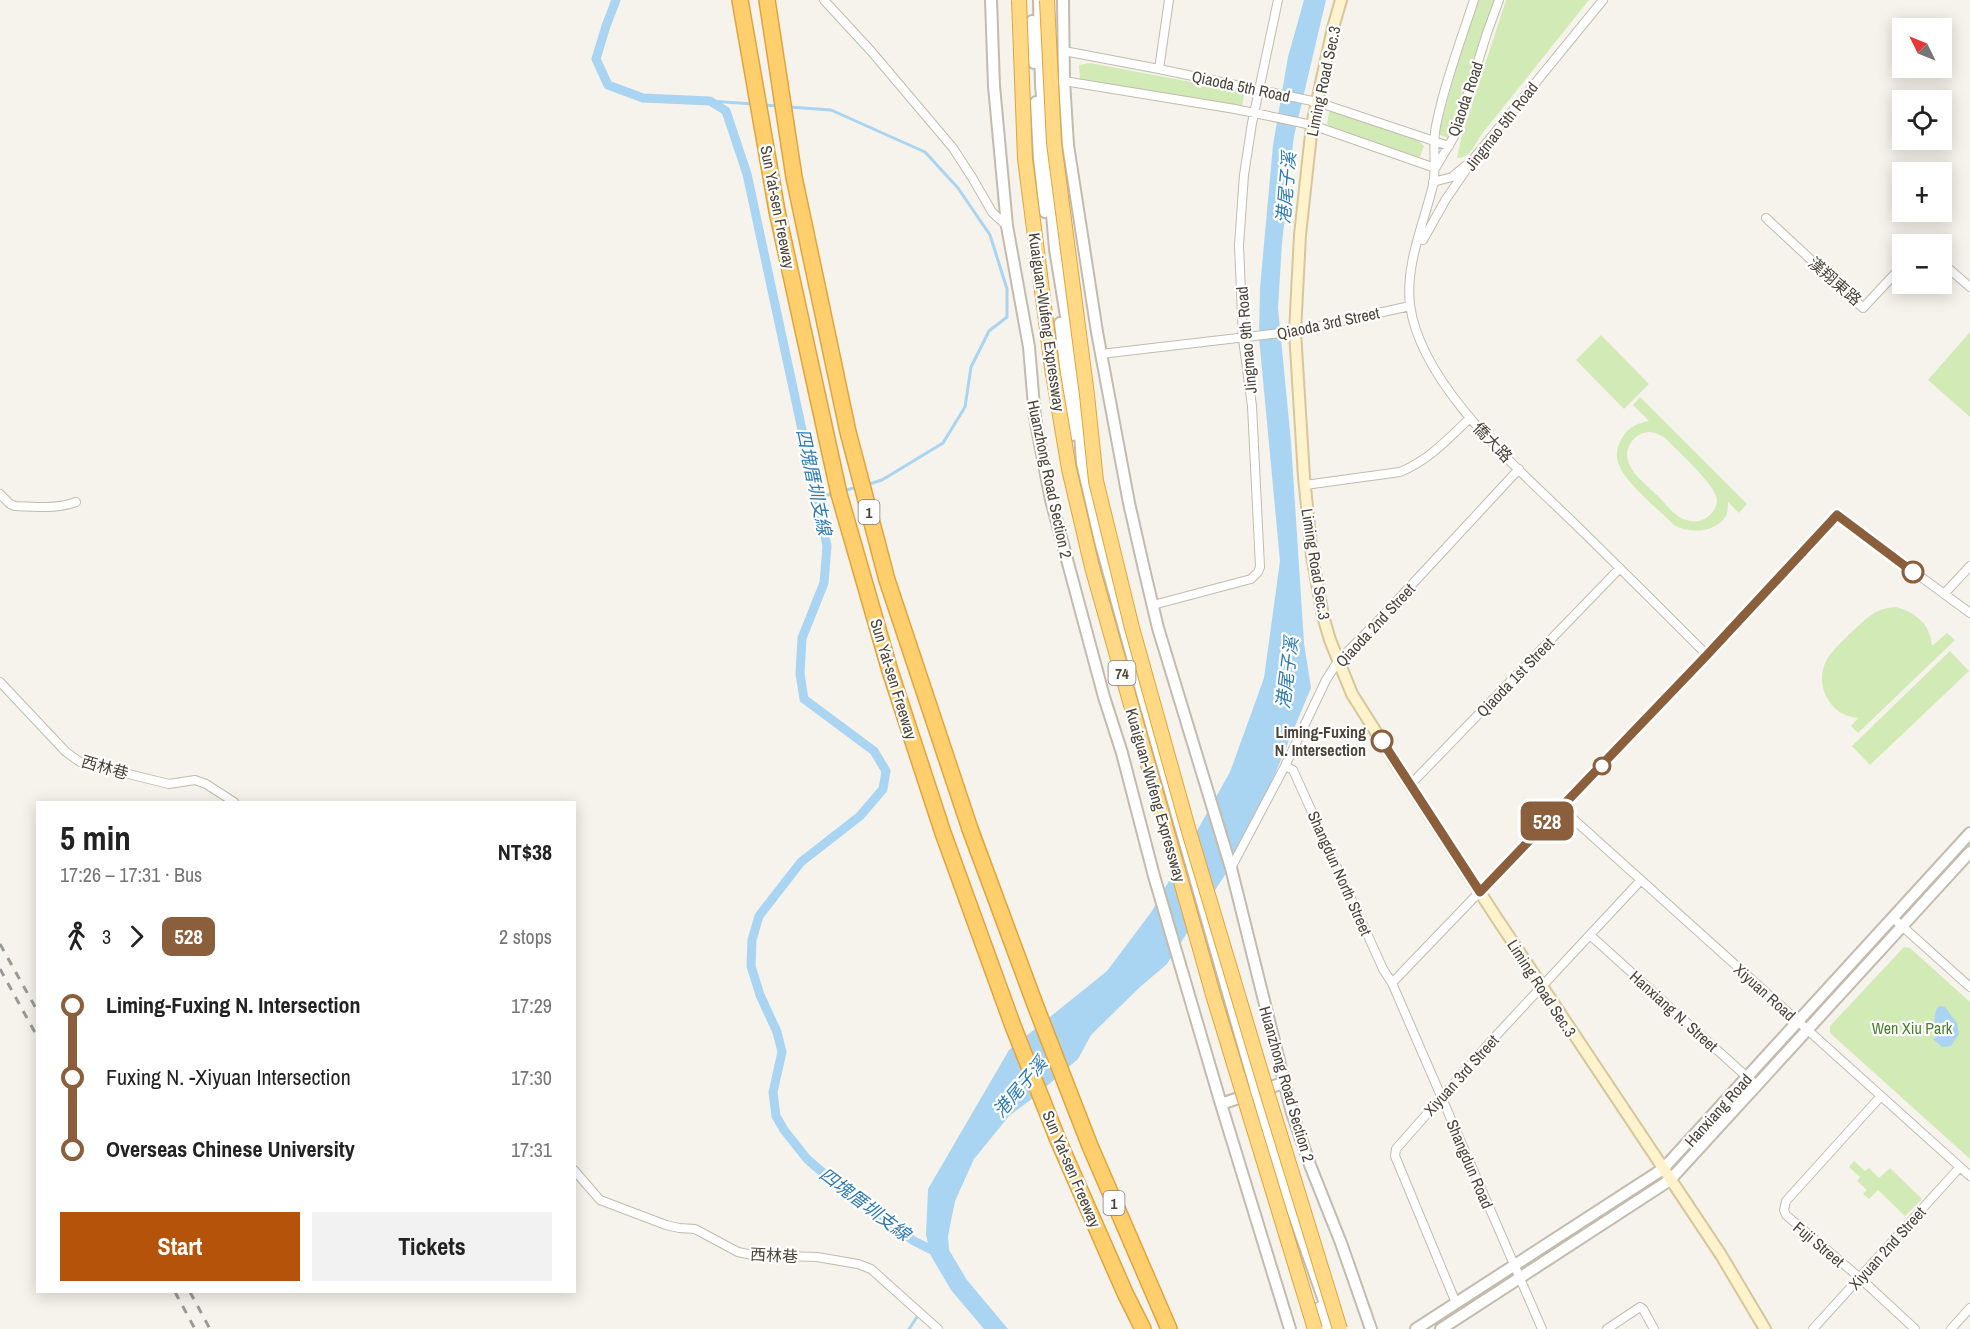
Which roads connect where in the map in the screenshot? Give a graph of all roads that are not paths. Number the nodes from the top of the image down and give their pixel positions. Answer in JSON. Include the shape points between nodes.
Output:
{"nodes":[{"id":1,"x":740,"y":0,"type":"edge"},
{"id":2,"x":767,"y":0,"type":"edge"},
{"id":3,"x":824,"y":0,"type":"edge"},
{"id":4,"x":991,"y":0,"type":"edge"},
{"id":5,"x":1019,"y":0,"type":"edge"},
{"id":6,"x":1032,"y":0,"type":"edge"},
{"id":7,"x":1039,"y":0,"type":"edge"},
{"id":8,"x":1047,"y":0,"type":"edge"},
{"id":9,"x":1063,"y":0,"type":"edge"},
{"id":10,"x":1168,"y":0,"type":"edge"},
{"id":11,"x":1278,"y":0,"type":"edge"},
{"id":12,"x":1341,"y":0,"type":"edge"},
{"id":13,"x":1474,"y":0,"type":"edge"},
{"id":14,"x":1499,"y":0,"type":"edge"},
{"id":15,"x":1603,"y":0,"type":"edge"},
{"id":16,"x":1064,"y":51,"type":"junction"},
{"id":17,"x":1159,"y":69,"type":"junction"},
{"id":18,"x":1064,"y":81,"type":"junction"},
{"id":19,"x":1259,"y":90,"type":"junction"},
{"id":20,"x":1317,"y":102,"type":"junction"},
{"id":21,"x":1253,"y":113,"type":"junction"},
{"id":22,"x":1312,"y":125,"type":"junction"},
{"id":23,"x":1435,"y":141,"type":"junction"},
{"id":24,"x":1449,"y":146,"type":"junction"},
{"id":25,"x":1475,"y":157,"type":"junction"},
{"id":26,"x":1435,"y":168,"type":"junction"},
{"id":27,"x":1433,"y":182,"type":"junction"},
{"id":28,"x":1766,"y":219,"type":"dead end"},
{"id":29,"x":1007,"y":226,"type":"junction"},
{"id":30,"x":1413,"y":261,"type":"junction"},
{"id":31,"x":1952,"y":271,"type":"edge"},
{"id":32,"x":1892,"y":277,"type":"edge"},
{"id":33,"x":1970,"y":287,"type":"edge"},
{"id":34,"x":1410,"y":306,"type":"junction"},
{"id":35,"x":1295,"y":332,"type":"junction"},
{"id":36,"x":1247,"y":338,"type":"junction"},
{"id":37,"x":1101,"y":354,"type":"junction"},
{"id":38,"x":1470,"y":418,"type":"junction"},
{"id":39,"x":1519,"y":469,"type":"junction"},
{"id":40,"x":1305,"y":485,"type":"junction"},
{"id":41,"x":0,"y":494,"type":"edge"},
{"id":42,"x":76,"y":502,"type":"dead end"},
{"id":43,"x":1970,"y":566,"type":"edge"},
{"id":44,"x":1620,"y":568,"type":"junction"},
{"id":45,"x":1944,"y":594,"type":"junction"},
{"id":46,"x":1153,"y":605,"type":"junction"},
{"id":47,"x":1970,"y":613,"type":"edge"},
{"id":48,"x":1707,"y":655,"type":"junction"},
{"id":49,"x":1338,"y":661,"type":"junction"},
{"id":50,"x":0,"y":682,"type":"edge"},
{"id":51,"x":1285,"y":766,"type":"junction"},
{"id":52,"x":1410,"y":786,"type":"junction"},
{"id":53,"x":233,"y":801,"type":"edge"},
{"id":54,"x":1561,"y":808,"type":"junction"},
{"id":55,"x":1970,"y":833,"type":"edge"},
{"id":56,"x":1970,"y":852,"type":"edge"},
{"id":57,"x":1232,"y":868,"type":"junction"},
{"id":58,"x":1641,"y":880,"type":"junction"},
{"id":59,"x":1480,"y":892,"type":"junction"},
{"id":60,"x":1893,"y":918,"type":"junction"},
{"id":61,"x":1902,"y":927,"type":"junction"},
{"id":62,"x":1590,"y":935,"type":"junction"},
{"id":63,"x":1392,"y":983,"type":"junction"},
{"id":64,"x":1542,"y":987,"type":"junction"},
{"id":65,"x":1970,"y":987,"type":"edge"},
{"id":66,"x":1798,"y":1021,"type":"junction"},
{"id":67,"x":1808,"y":1030,"type":"junction"},
{"id":68,"x":1748,"y":1077,"type":"junction"},
{"id":69,"x":1283,"y":1083,"type":"junction"},
{"id":70,"x":1757,"y":1086,"type":"junction"},
{"id":71,"x":1252,"y":1092,"type":"junction"},
{"id":72,"x":1881,"y":1096,"type":"junction"},
{"id":73,"x":1441,"y":1097,"type":"junction"},
{"id":74,"x":1221,"y":1104,"type":"junction"},
{"id":75,"x":1960,"y":1167,"type":"junction"},
{"id":76,"x":1663,"y":1169,"type":"junction"},
{"id":77,"x":576,"y":1172,"type":"edge"},
{"id":78,"x":1970,"y":1176,"type":"edge"},
{"id":79,"x":1670,"y":1180,"type":"junction"},
{"id":80,"x":1514,"y":1266,"type":"junction"},
{"id":81,"x":1520,"y":1278,"type":"junction"},
{"id":82,"x":1860,"y":1278,"type":"junction"},
{"id":83,"x":1456,"y":1303,"type":"junction"},
{"id":84,"x":1970,"y":1308,"type":"edge"},
{"id":85,"x":938,"y":1329,"type":"edge"},
{"id":86,"x":1143,"y":1329,"type":"edge"},
{"id":87,"x":1169,"y":1329,"type":"edge"},
{"id":88,"x":1290,"y":1329,"type":"edge"},
{"id":89,"x":1315,"y":1329,"type":"edge"},
{"id":90,"x":1328,"y":1329,"type":"edge"},
{"id":91,"x":1334,"y":1329,"type":"edge"},
{"id":92,"x":1340,"y":1329,"type":"edge"},
{"id":93,"x":1371,"y":1329,"type":"edge"},
{"id":94,"x":1416,"y":1329,"type":"edge"},
{"id":95,"x":1441,"y":1329,"type":"edge"},
{"id":96,"x":1542,"y":1329,"type":"edge"},
{"id":97,"x":1607,"y":1329,"type":"edge"},
{"id":98,"x":1654,"y":1329,"type":"edge"},
{"id":99,"x":1765,"y":1329,"type":"edge"},
{"id":100,"x":1813,"y":1329,"type":"edge"},
{"id":101,"x":1915,"y":1329,"type":"edge"},
{"id":102,"x":1951,"y":1329,"type":"edge"}],
"edges":[{"from":1,"to":86,"type":"highway","name":"Sun Yat-sen Freeway","number":"1","via":[[777,211],[839,494],[890,671],[1013,1026],[1063,1151]]},
{"from":2,"to":87,"type":"highway","name":"Sun Yat-sen Freeway","number":"1","via":[[794,177],[848,432],[887,580],[970,829],[1036,1007],[1090,1146]]},
{"from":3,"to":29,"type":"street","via":[[952,148],[992,212]]},
{"from":4,"to":29,"type":"street","name":"Huanzhong Road Section 2","via":[[994,86]]},
{"from":5,"to":89,"type":"highway","name":"Kuaiguan-Wufeng Expressway","number":"74","bridge":true,"via":[[1025,159],[1052,368],[1072,480],[1092,567],[1214,998]]},
{"from":6,"to":71,"type":"street","name":"Huanzhong Road Section 2","via":[[1039,158],[1075,449],[1100,565]]},
{"from":7,"to":71,"type":"street","name":"Huanzhong Road Section 2","via":[[1041,85],[1055,249],[1076,377],[1082,462],[1100,541]]},
{"from":8,"to":92,"type":"highway","name":"Kuaiguan-Wufeng Expressway","number":"74","bridge":true,"via":[[1054,142],[1096,481],[1188,828]]},
{"from":9,"to":16,"type":"street"},
{"from":10,"to":17,"type":"street"},
{"from":11,"to":19,"type":"street","name":"Jingmao 9th Road"},
{"from":12,"to":20,"type":"main road","name":"Liming Road Sec.3"},
{"from":13,"to":23,"type":"street","name":"Qiaoda Road","via":[[1436,126]]},
{"from":14,"to":24,"type":"street","name":"Qiaoda Road"},
{"from":15,"to":25,"type":"street","name":"Jingmao 5th Road"},
{"from":16,"to":17,"type":"street","name":"Qiaoda 5th Road"},
{"from":16,"to":18,"type":"street"},
{"from":17,"to":19,"type":"street","name":"Qiaoda 5th Road"},
{"from":18,"to":21,"type":"street","name":"Qiaoda 5th Road"},
{"from":18,"to":37,"type":"street","via":[[1068,145]]},
{"from":19,"to":20,"type":"street","name":"Qiaoda 5th Road"},
{"from":19,"to":21,"type":"street","name":"Jingmao 9th Road"},
{"from":20,"to":22,"type":"main road","name":"Liming Road Sec.3"},
{"from":20,"to":23,"type":"street","name":"Qiaoda 5th Road"},
{"from":21,"to":22,"type":"street","name":"Qiaoda 5th Road"},
{"from":21,"to":36,"type":"street","name":"Jingmao 9th Road","via":[[1239,245]]},
{"from":22,"to":26,"type":"street","name":"Qiaoda 5th Road"},
{"from":22,"to":35,"type":"main road","name":"Liming Road Sec.3"},
{"from":23,"to":24,"type":"street","name":"Qiaoda 5th Road"},
{"from":23,"to":26,"type":"street","name":"Qiaoda Road"},
{"from":24,"to":26,"type":"street","name":"Qiaoda Road"},
{"from":25,"to":27,"type":"street","via":[[1452,177]]},
{"from":25,"to":30,"type":"street","name":"Jingmao 5th Road","via":[[1428,229]]},
{"from":26,"to":27,"type":"street","name":"僑大路"},
{"from":27,"to":30,"type":"street","name":"僑大路"},
{"from":28,"to":32,"type":"street","name":"漢翔東路","via":[[1863,308]]},
{"from":29,"to":74,"type":"street","name":"Huanzhong Road Section 2","via":[[1051,500]]},
{"from":30,"to":34,"type":"street","name":"僑大路"},
{"from":31,"to":33,"type":"street"},
{"from":34,"to":35,"type":"street","name":"Qiaoda 3rd Street"},
{"from":34,"to":38,"type":"street","name":"僑大路","via":[[1421,345]]},
{"from":35,"to":36,"type":"street","name":"Qiaoda 3rd Street"},
{"from":35,"to":40,"type":"main road","name":"Liming Road Sec.3"},
{"from":36,"to":37,"type":"street","name":"Qiaoda 3rd Street"},
{"from":36,"to":46,"type":"street","name":"Jingmao 9th Road","via":[[1258,573],[1251,579]]},
{"from":37,"to":46,"type":"street"},
{"from":38,"to":39,"type":"street","name":"僑大路"},
{"from":38,"to":40,"type":"street","via":[[1431,455],[1400,472]]},
{"from":39,"to":44,"type":"street","name":"僑大路"},
{"from":39,"to":49,"type":"street","name":"Qiaoda 2nd Street"},
{"from":40,"to":49,"type":"main road","name":"Liming Road Sec.3","via":[[1318,592]]},
{"from":41,"to":42,"type":"street","via":[[15,506]]},
{"from":43,"to":45,"type":"street"},
{"from":44,"to":48,"type":"street","name":"僑大路"},
{"from":44,"to":52,"type":"street","name":"Qiaoda 1st Street"},
{"from":45,"to":47,"type":"street"},
{"from":45,"to":48,"type":"street","via":[[1837,515]]},
{"from":46,"to":57,"type":"street","name":"Huanzhong Road Section 2"},
{"from":48,"to":54,"type":"street"},
{"from":49,"to":51,"type":"street","name":"Qiaoda 2nd Street"},
{"from":49,"to":52,"type":"main road","name":"Liming Road Sec.3","via":[[1352,694]]},
{"from":50,"to":53,"type":"street","name":"西林巷","via":[[80,762],[169,784],[195,780]]},
{"from":51,"to":57,"type":"street","name":"Qiaoda 2nd Street"},
{"from":51,"to":63,"type":"street","name":"Shangdun North Street","via":[[1293,770]]},
{"from":52,"to":59,"type":"main road","name":"Liming Road Sec.3"},
{"from":54,"to":58,"type":"street","name":"Xiyuan Road"},
{"from":54,"to":59,"type":"street"},
{"from":55,"to":60,"type":"street","name":"Hanxiang Road"},
{"from":56,"to":61,"type":"street","name":"Hanxiang Road"},
{"from":57,"to":69,"type":"street","name":"Huanzhong Road Section 2"},
{"from":58,"to":62,"type":"street","name":"Xiyuan 3rd Street"},
{"from":58,"to":66,"type":"street","name":"Xiyuan Road"},
{"from":59,"to":63,"type":"street"},
{"from":59,"to":64,"type":"main road","name":"Liming Road Sec.3"},
{"from":60,"to":61,"type":"street"},
{"from":60,"to":66,"type":"street","name":"Hanxiang Road"},
{"from":61,"to":65,"type":"street"},
{"from":61,"to":67,"type":"street","name":"Hanxiang Road"},
{"from":62,"to":64,"type":"street","name":"Xiyuan 3rd Street"},
{"from":62,"to":68,"type":"street","name":"Hanxiang N. Street"},
{"from":63,"to":73,"type":"street","name":"Shangdun Road"},
{"from":64,"to":73,"type":"street","name":"Xiyuan 3rd Street"},
{"from":64,"to":76,"type":"main road","name":"Liming Road Sec.3"},
{"from":66,"to":67,"type":"street","name":"Xiyuan Road"},
{"from":66,"to":68,"type":"street","name":"Hanxiang Road"},
{"from":67,"to":70,"type":"street","name":"Hanxiang Road"},
{"from":67,"to":72,"type":"street","name":"Xiyuan Road"},
{"from":68,"to":70,"type":"street","name":"Hanxiang N. Street"},
{"from":68,"to":76,"type":"street","name":"Hanxiang Road"},
{"from":69,"to":71,"type":"street"},
{"from":69,"to":93,"type":"street","name":"Huanzhong Road Section 2"},
{"from":70,"to":79,"type":"street","name":"Hanxiang Road"},
{"from":71,"to":74,"type":"street"},
{"from":71,"to":90,"type":"street","name":"Huanzhong Road Section 2","via":[[1282,1203]]},
{"from":71,"to":91,"type":"street","name":"Huanzhong Road Section 2"},
{"from":72,"to":75,"type":"street","name":"Xiyuan Road"},
{"from":72,"to":82,"type":"street","name":"Fuji Street","via":[[1786,1201],[1784,1210]]},
{"from":73,"to":80,"type":"street","name":"Shangdun Road"},
{"from":73,"to":83,"type":"street","name":"Xiyuan 3rd Street","via":[[1396,1149],[1395,1156]]},
{"from":74,"to":88,"type":"street"},
{"from":75,"to":78,"type":"street","name":"Xiyuan Road"},
{"from":75,"to":82,"type":"street","name":"Xiyuan 2nd Street"},
{"from":76,"to":79,"type":"main road","name":"Liming Road Sec.3"},
{"from":76,"to":80,"type":"street","name":"Hanxiang Road"},
{"from":77,"to":85,"type":"street","name":"西林巷","via":[[600,1200],[666,1226],[695,1229],[738,1252],[817,1257],[871,1269]]},
{"from":79,"to":81,"type":"street","name":"Hanxiang Road"},
{"from":79,"to":99,"type":"main road","name":"Liming Road Sec.3"},
{"from":80,"to":81,"type":"street","name":"Shangdun Road"},
{"from":80,"to":83,"type":"street","name":"Hanxiang Road"},
{"from":81,"to":95,"type":"street","name":"Hanxiang Road"},
{"from":81,"to":96,"type":"street","name":"Shangdun Road"},
{"from":82,"to":100,"type":"street","name":"Xiyuan 2nd Street"},
{"from":82,"to":101,"type":"street","name":"Fuji Street"},
{"from":83,"to":94,"type":"street","name":"Hanxiang Road"},
{"from":84,"to":102,"type":"street"},
{"from":97,"to":98,"type":"street","via":[[1640,1307]]}]}
